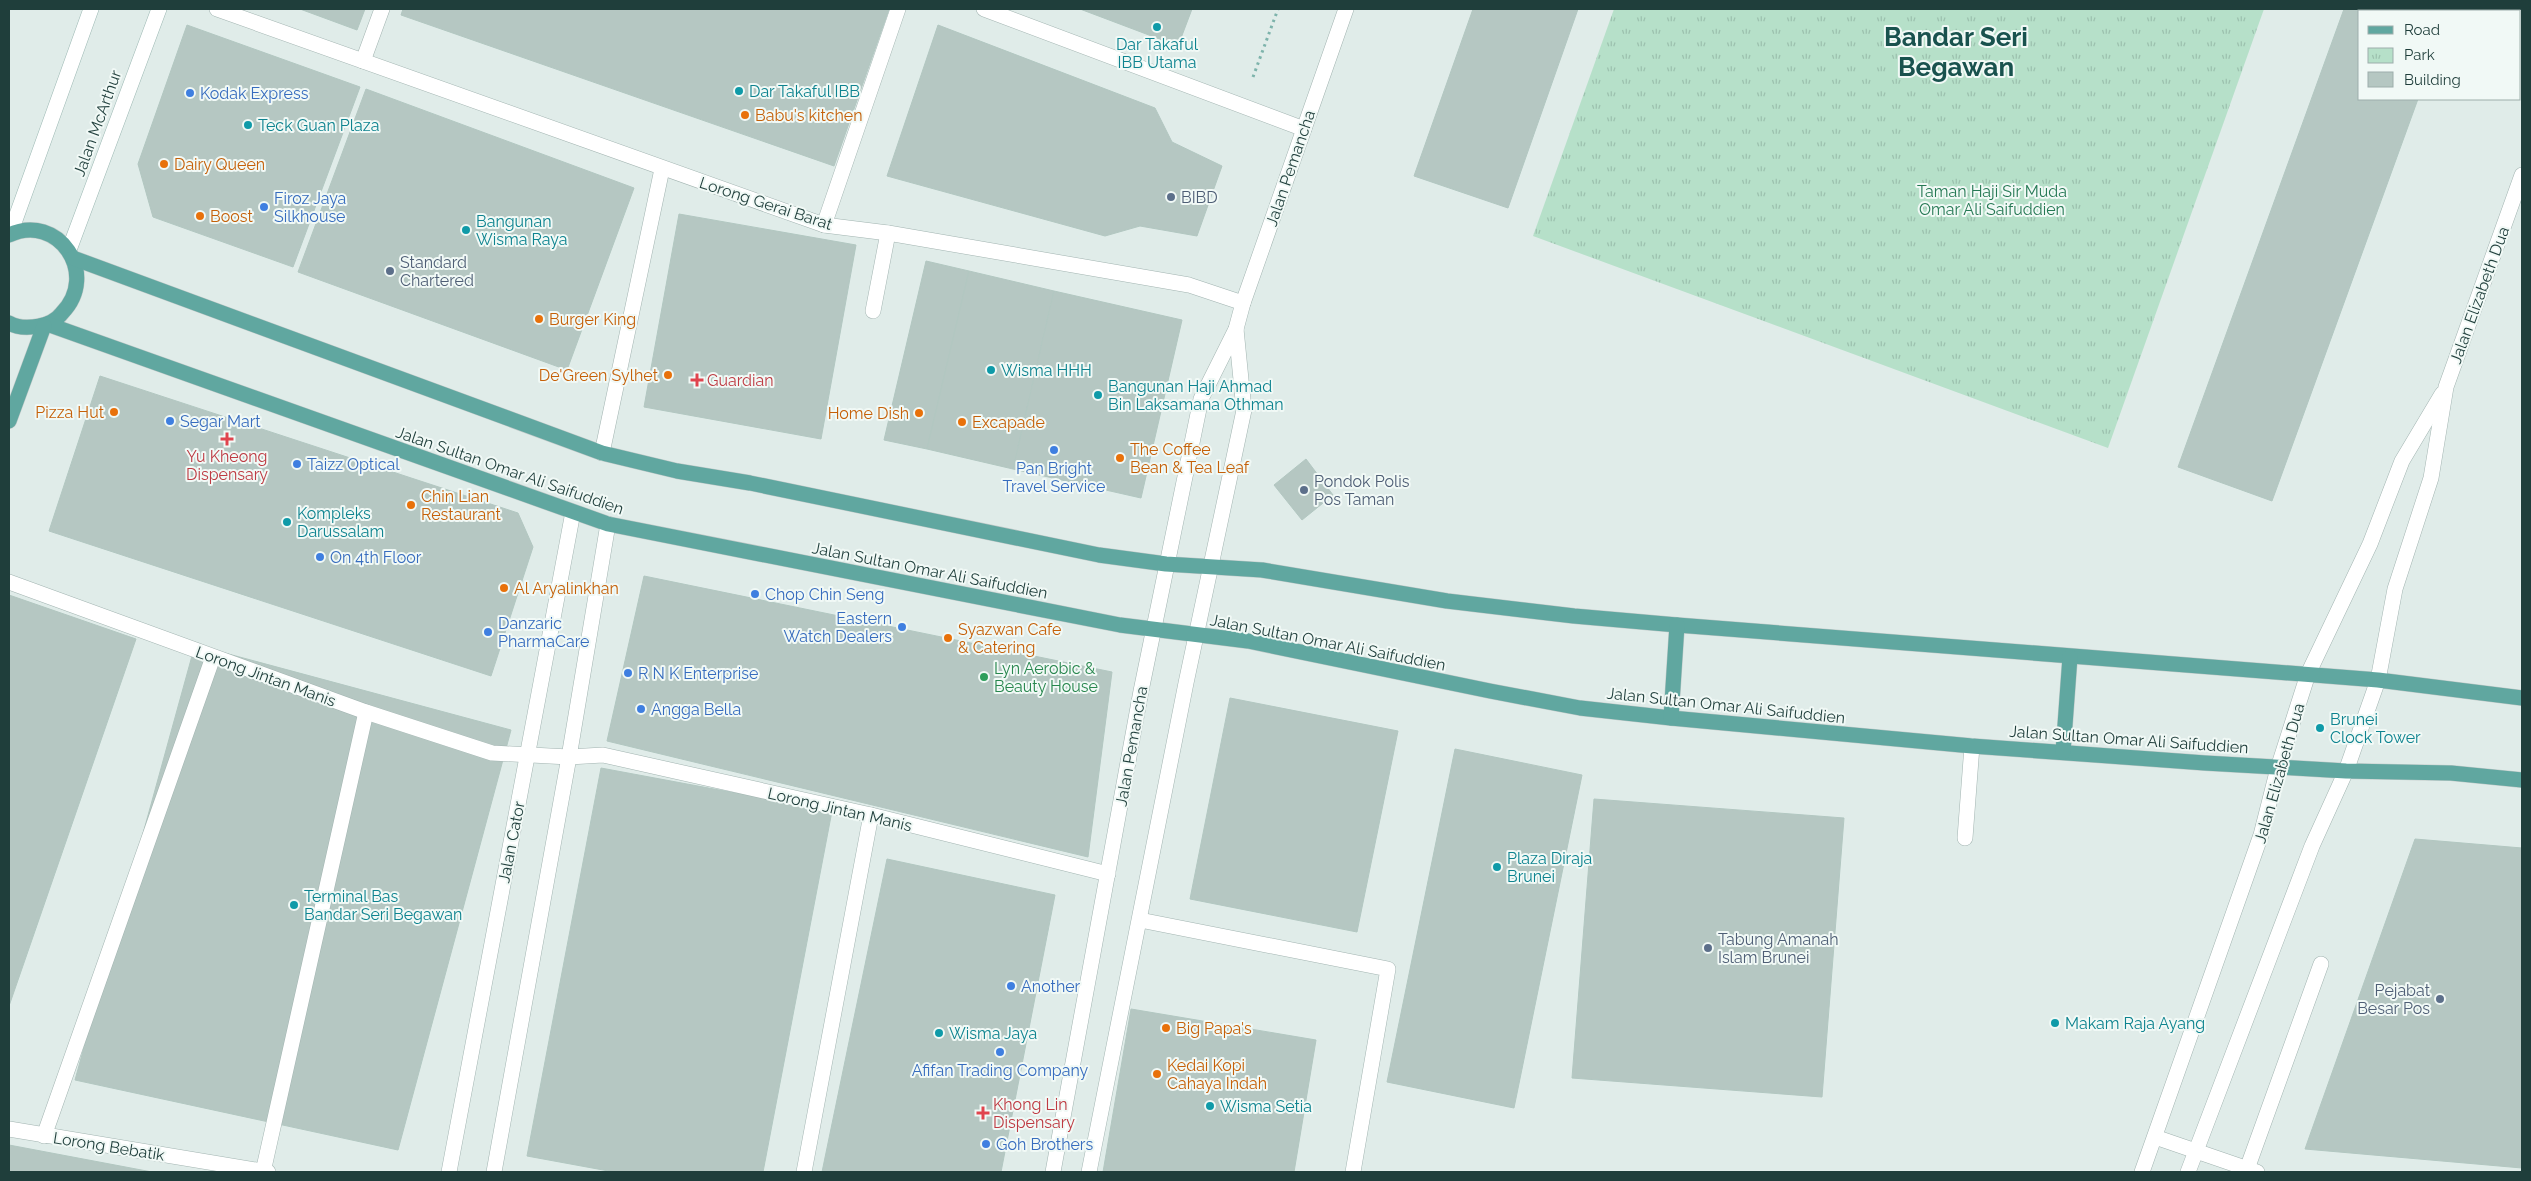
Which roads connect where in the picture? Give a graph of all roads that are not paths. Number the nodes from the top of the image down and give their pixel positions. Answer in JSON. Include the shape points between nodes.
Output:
{"nodes":[{"id":1,"x":92,"y":9,"type":"edge"},
{"id":2,"x":159,"y":9,"type":"edge"},
{"id":3,"x":217,"y":9,"type":"edge"},
{"id":4,"x":382,"y":9,"type":"edge"},
{"id":5,"x":898,"y":9,"type":"edge"},
{"id":6,"x":984,"y":9,"type":"edge"},
{"id":7,"x":1346,"y":9,"type":"edge"},
{"id":8,"x":363,"y":61,"type":"junction"},
{"id":9,"x":1304,"y":129,"type":"junction"},
{"id":10,"x":662,"y":169,"type":"junction"},
{"id":11,"x":2522,"y":175,"type":"edge"},
{"id":12,"x":824,"y":225,"type":"junction"},
{"id":13,"x":888,"y":233,"type":"junction"},
{"id":14,"x":10,"y":234,"type":"edge"},
{"id":15,"x":71,"y":254,"type":"junction"},
{"id":16,"x":1242,"y":303,"type":"junction"},
{"id":17,"x":873,"y":312,"type":"dead end"},
{"id":18,"x":9,"y":323,"type":"edge"},
{"id":19,"x":45,"y":325,"type":"junction"},
{"id":20,"x":1236,"y":329,"type":"junction"},
{"id":21,"x":2446,"y":387,"type":"junction"},
{"id":22,"x":9,"y":421,"type":"edge"},
{"id":23,"x":602,"y":453,"type":"junction"},
{"id":24,"x":573,"y":512,"type":"junction"},
{"id":25,"x":608,"y":524,"type":"junction"},
{"id":26,"x":1166,"y":564,"type":"junction"},
{"id":27,"x":1212,"y":566,"type":"junction"},
{"id":28,"x":9,"y":582,"type":"edge"},
{"id":29,"x":1677,"y":625,"type":"junction"},
{"id":30,"x":1154,"y":630,"type":"junction"},
{"id":31,"x":1197,"y":633,"type":"junction"},
{"id":32,"x":2070,"y":656,"type":"junction"},
{"id":33,"x":213,"y":657,"type":"junction"},
{"id":34,"x":2308,"y":674,"type":"junction"},
{"id":35,"x":2378,"y":680,"type":"junction"},
{"id":36,"x":2522,"y":698,"type":"edge"},
{"id":37,"x":366,"y":712,"type":"junction"},
{"id":38,"x":1671,"y":718,"type":"junction"},
{"id":39,"x":1972,"y":746,"type":"junction"},
{"id":40,"x":2063,"y":752,"type":"junction"},
{"id":41,"x":528,"y":756,"type":"junction"},
{"id":42,"x":569,"y":757,"type":"junction"},
{"id":43,"x":2278,"y":768,"type":"junction"},
{"id":44,"x":2346,"y":771,"type":"junction"},
{"id":45,"x":2522,"y":780,"type":"edge"},
{"id":46,"x":871,"y":815,"type":"junction"},
{"id":47,"x":1965,"y":838,"type":"dead end"},
{"id":48,"x":1108,"y":874,"type":"junction"},
{"id":49,"x":1140,"y":920,"type":"junction"},
{"id":50,"x":2320,"y":964,"type":"dead end"},
{"id":51,"x":9,"y":1130,"type":"edge"},
{"id":52,"x":44,"y":1136,"type":"junction"},
{"id":53,"x":2155,"y":1137,"type":"junction"},
{"id":54,"x":2196,"y":1151,"type":"junction"},
{"id":55,"x":2252,"y":1170,"type":"edge"},
{"id":56,"x":265,"y":1172,"type":"edge"},
{"id":57,"x":449,"y":1172,"type":"edge"},
{"id":58,"x":494,"y":1172,"type":"edge"},
{"id":59,"x":804,"y":1172,"type":"edge"},
{"id":60,"x":1053,"y":1172,"type":"edge"},
{"id":61,"x":1089,"y":1172,"type":"edge"},
{"id":62,"x":1353,"y":1172,"type":"edge"},
{"id":63,"x":2142,"y":1172,"type":"edge"},
{"id":64,"x":2188,"y":1172,"type":"edge"}],
"edges":[{"from":1,"to":14,"type":"street"},
{"from":2,"to":15,"type":"street","name":"Jalan McArthur"},
{"from":3,"to":8,"type":"street","name":"Lorong Gerai Barat"},
{"from":4,"to":8,"type":"street"},
{"from":5,"to":12,"type":"street"},
{"from":6,"to":9,"type":"street"},
{"from":7,"to":9,"type":"street","name":"Jalan Pemancha"},
{"from":8,"to":10,"type":"street","name":"Lorong Gerai Barat"},
{"from":9,"to":16,"type":"street","name":"Jalan Pemancha"},
{"from":10,"to":12,"type":"street","name":"Lorong Gerai Barat"},
{"from":10,"to":23,"type":"street"},
{"from":11,"to":21,"type":"street","name":"Jalan Elizabeth Dua"},
{"from":12,"to":13,"type":"street","name":"Lorong Gerai Barat"},
{"from":13,"to":16,"type":"street","name":"Lorong Gerai Barat","via":[[1189,284]]},
{"from":13,"to":17,"type":"street"},
{"from":14,"to":15,"type":"main road","via":[[26,230],[42,232],[57,239]]},
{"from":15,"to":19,"type":"main road","via":[[77,270],[74,296],[59,317]]},
{"from":15,"to":23,"type":"main road"},
{"from":16,"to":20,"type":"street","name":"Jalan Pemancha"},
{"from":18,"to":19,"type":"main road","name":"Jalan Sultan Omar Ali Saifuddien","via":[[28,328]]},
{"from":19,"to":22,"type":"main road"},
{"from":19,"to":24,"type":"main road","name":"Jalan Sultan Omar Ali Saifuddien"},
{"from":20,"to":26,"type":"street","name":"Jalan Pemancha","via":[[1201,399]]},
{"from":20,"to":27,"type":"street","name":"Jalan Pemancha","via":[[1244,410]]},
{"from":21,"to":34,"type":"street","name":"Jalan Elizabeth Dua","via":[[2402,461],[2370,544]]},
{"from":21,"to":35,"type":"street","name":"Jalan Elizabeth Dua","via":[[2431,478],[2395,589]]},
{"from":23,"to":26,"type":"main road","via":[[984,532]]},
{"from":24,"to":25,"type":"main road","name":"Jalan Sultan Omar Ali Saifuddien"},
{"from":24,"to":41,"type":"street","name":"Jalan Cator"},
{"from":25,"to":30,"type":"main road","name":"Jalan Sultan Omar Ali Saifuddien"},
{"from":25,"to":42,"type":"street"},
{"from":26,"to":27,"type":"main road"},
{"from":26,"to":30,"type":"street","name":"Jalan Pemancha"},
{"from":27,"to":29,"type":"main road","via":[[1262,570],[1457,602]]},
{"from":27,"to":31,"type":"street","name":"Jalan Pemancha"},
{"from":28,"to":33,"type":"street","name":"Lorong Jintan Manis"},
{"from":29,"to":32,"type":"main road"},
{"from":29,"to":38,"type":"main road"},
{"from":30,"to":31,"type":"main road","name":"Jalan Sultan Omar Ali Saifuddien"},
{"from":30,"to":48,"type":"street","name":"Jalan Pemancha"},
{"from":31,"to":38,"type":"main road","name":"Jalan Sultan Omar Ali Saifuddien","via":[[1580,708]]},
{"from":31,"to":49,"type":"street","name":"Jalan Pemancha"},
{"from":32,"to":34,"type":"main road"},
{"from":32,"to":40,"type":"main road"},
{"from":33,"to":37,"type":"street","name":"Lorong Jintan Manis"},
{"from":33,"to":52,"type":"street"},
{"from":34,"to":35,"type":"main road"},
{"from":34,"to":43,"type":"street","name":"Jalan Elizabeth Dua"},
{"from":35,"to":36,"type":"main road"},
{"from":35,"to":44,"type":"street","name":"Jalan Elizabeth Dua"},
{"from":37,"to":41,"type":"street","name":"Lorong Jintan Manis","via":[[492,752]]},
{"from":37,"to":56,"type":"street"},
{"from":38,"to":39,"type":"main road","name":"Jalan Sultan Omar Ali Saifuddien"},
{"from":39,"to":40,"type":"main road","name":"Jalan Sultan Omar Ali Saifuddien"},
{"from":39,"to":47,"type":"street"},
{"from":40,"to":43,"type":"main road","name":"Jalan Sultan Omar Ali Saifuddien"},
{"from":41,"to":42,"type":"street","name":"Lorong Jintan Manis"},
{"from":41,"to":57,"type":"street","name":"Jalan Cator"},
{"from":42,"to":46,"type":"street","name":"Lorong Jintan Manis","via":[[603,755]]},
{"from":42,"to":58,"type":"street"},
{"from":43,"to":44,"type":"main road","name":"Jalan Sultan Omar Ali Saifuddien"},
{"from":43,"to":53,"type":"street","name":"Jalan Elizabeth Dua","via":[[2261,836]]},
{"from":44,"to":45,"type":"main road","name":"Jalan Sultan Omar Ali Saifuddien","via":[[2451,773]]},
{"from":44,"to":54,"type":"street","name":"Jalan Elizabeth Dua","via":[[2312,846]]},
{"from":46,"to":48,"type":"street","name":"Lorong Jintan Manis"},
{"from":46,"to":59,"type":"street"},
{"from":48,"to":60,"type":"street","name":"Jalan Pemancha"},
{"from":49,"to":61,"type":"street","name":"Jalan Pemancha"},
{"from":49,"to":62,"type":"street","via":[[1388,970]]},
{"from":50,"to":55,"type":"street"},
{"from":51,"to":52,"type":"street","name":"Lorong Bebatik"},
{"from":52,"to":56,"type":"street","name":"Lorong Bebatik"},
{"from":53,"to":54,"type":"street"},
{"from":53,"to":63,"type":"street","name":"Jalan Elizabeth Dua"},
{"from":54,"to":55,"type":"street"},
{"from":54,"to":64,"type":"street","name":"Jalan Elizabeth Dua"}]}
